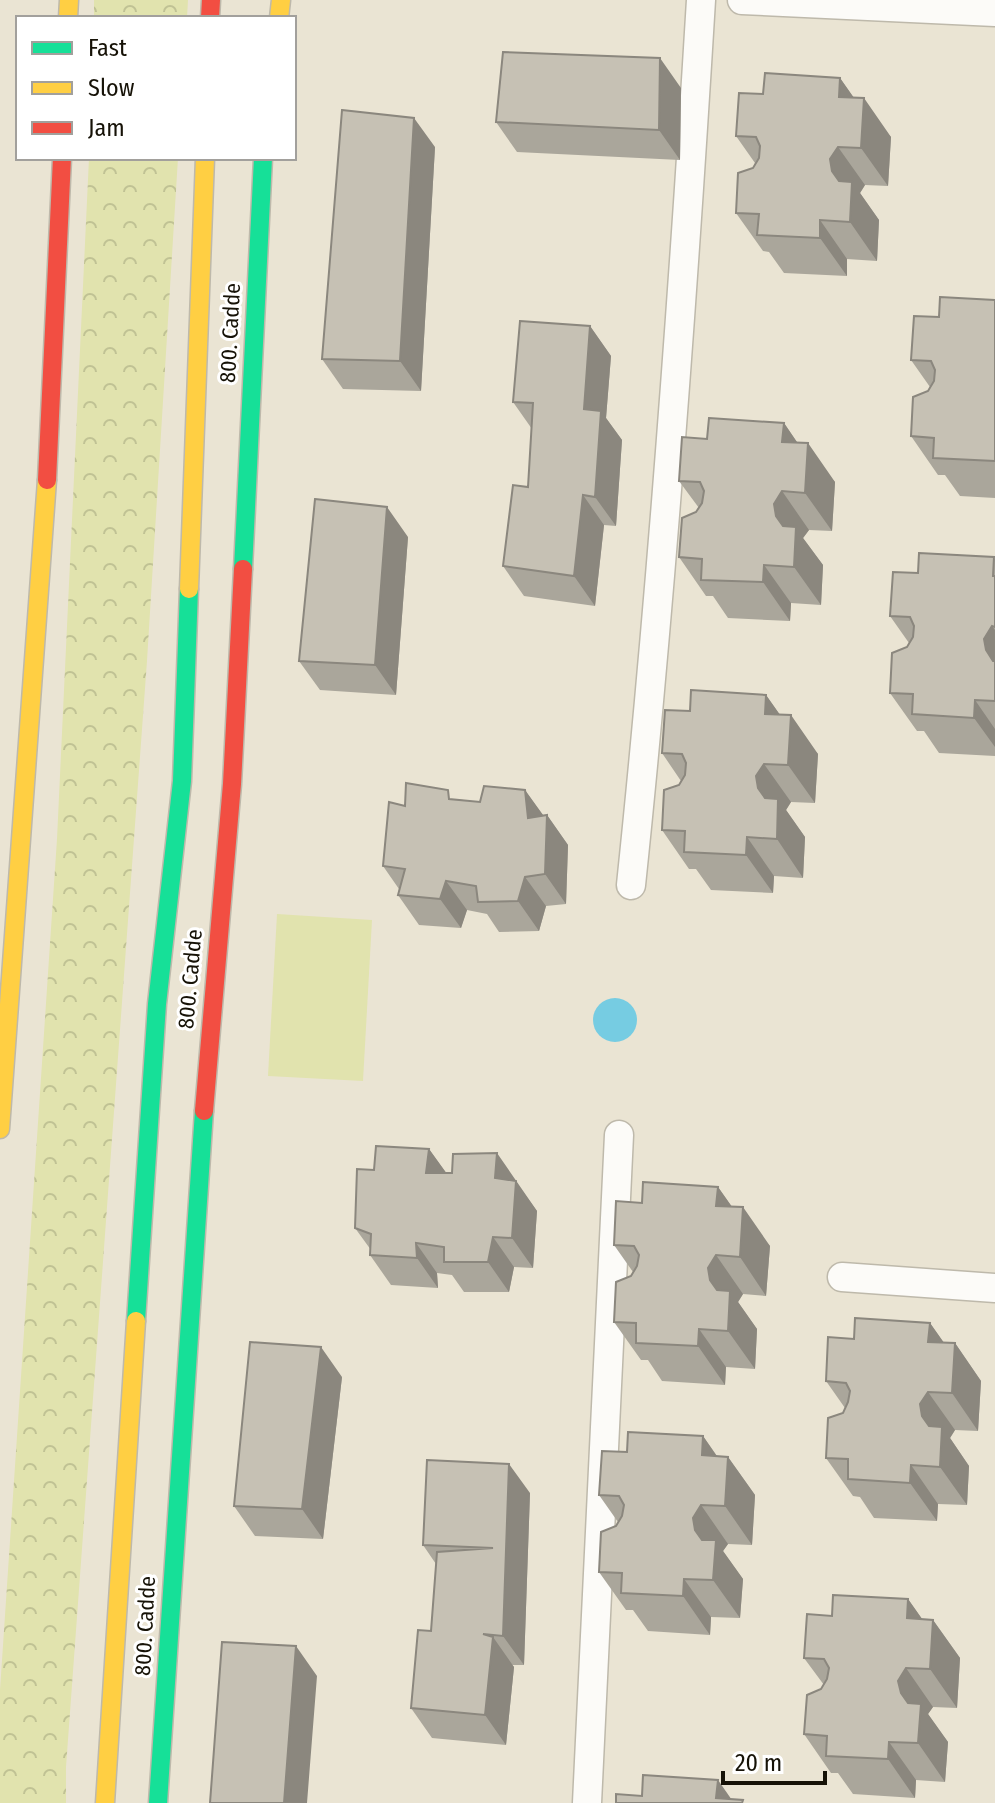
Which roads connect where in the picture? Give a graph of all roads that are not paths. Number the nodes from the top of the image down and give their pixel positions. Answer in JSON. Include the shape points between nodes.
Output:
{"nodes":[{"id":1,"x":701,"y":0,"type":"edge"},
{"id":2,"x":742,"y":0,"type":"edge"},
{"id":3,"x":995,"y":12,"type":"edge"},
{"id":4,"x":62,"y":160,"type":"edge"},
{"id":5,"x":205,"y":160,"type":"edge"},
{"id":6,"x":263,"y":160,"type":"edge"},
{"id":7,"x":631,"y":885,"type":"dead end"},
{"id":8,"x":0,"y":1129,"type":"edge"},
{"id":9,"x":619,"y":1135,"type":"dead end"},
{"id":10,"x":842,"y":1277,"type":"dead end"},
{"id":11,"x":995,"y":1288,"type":"edge"},
{"id":12,"x":105,"y":1803,"type":"edge"},
{"id":13,"x":158,"y":1803,"type":"edge"},
{"id":14,"x":587,"y":1803,"type":"edge"}],
"edges":[{"from":1,"to":7,"type":"street","via":[[678,372]]},
{"from":2,"to":3,"type":"street"},
{"from":4,"to":8,"type":"street","via":[[47,483]]},
{"from":5,"to":12,"type":"street","name":"800. Cadde","via":[[182,781],[156,1020]]},
{"from":6,"to":13,"type":"street","name":"800. Cadde","via":[[232,784],[197,1200]]},
{"from":9,"to":14,"type":"street"},
{"from":10,"to":11,"type":"street"}]}
